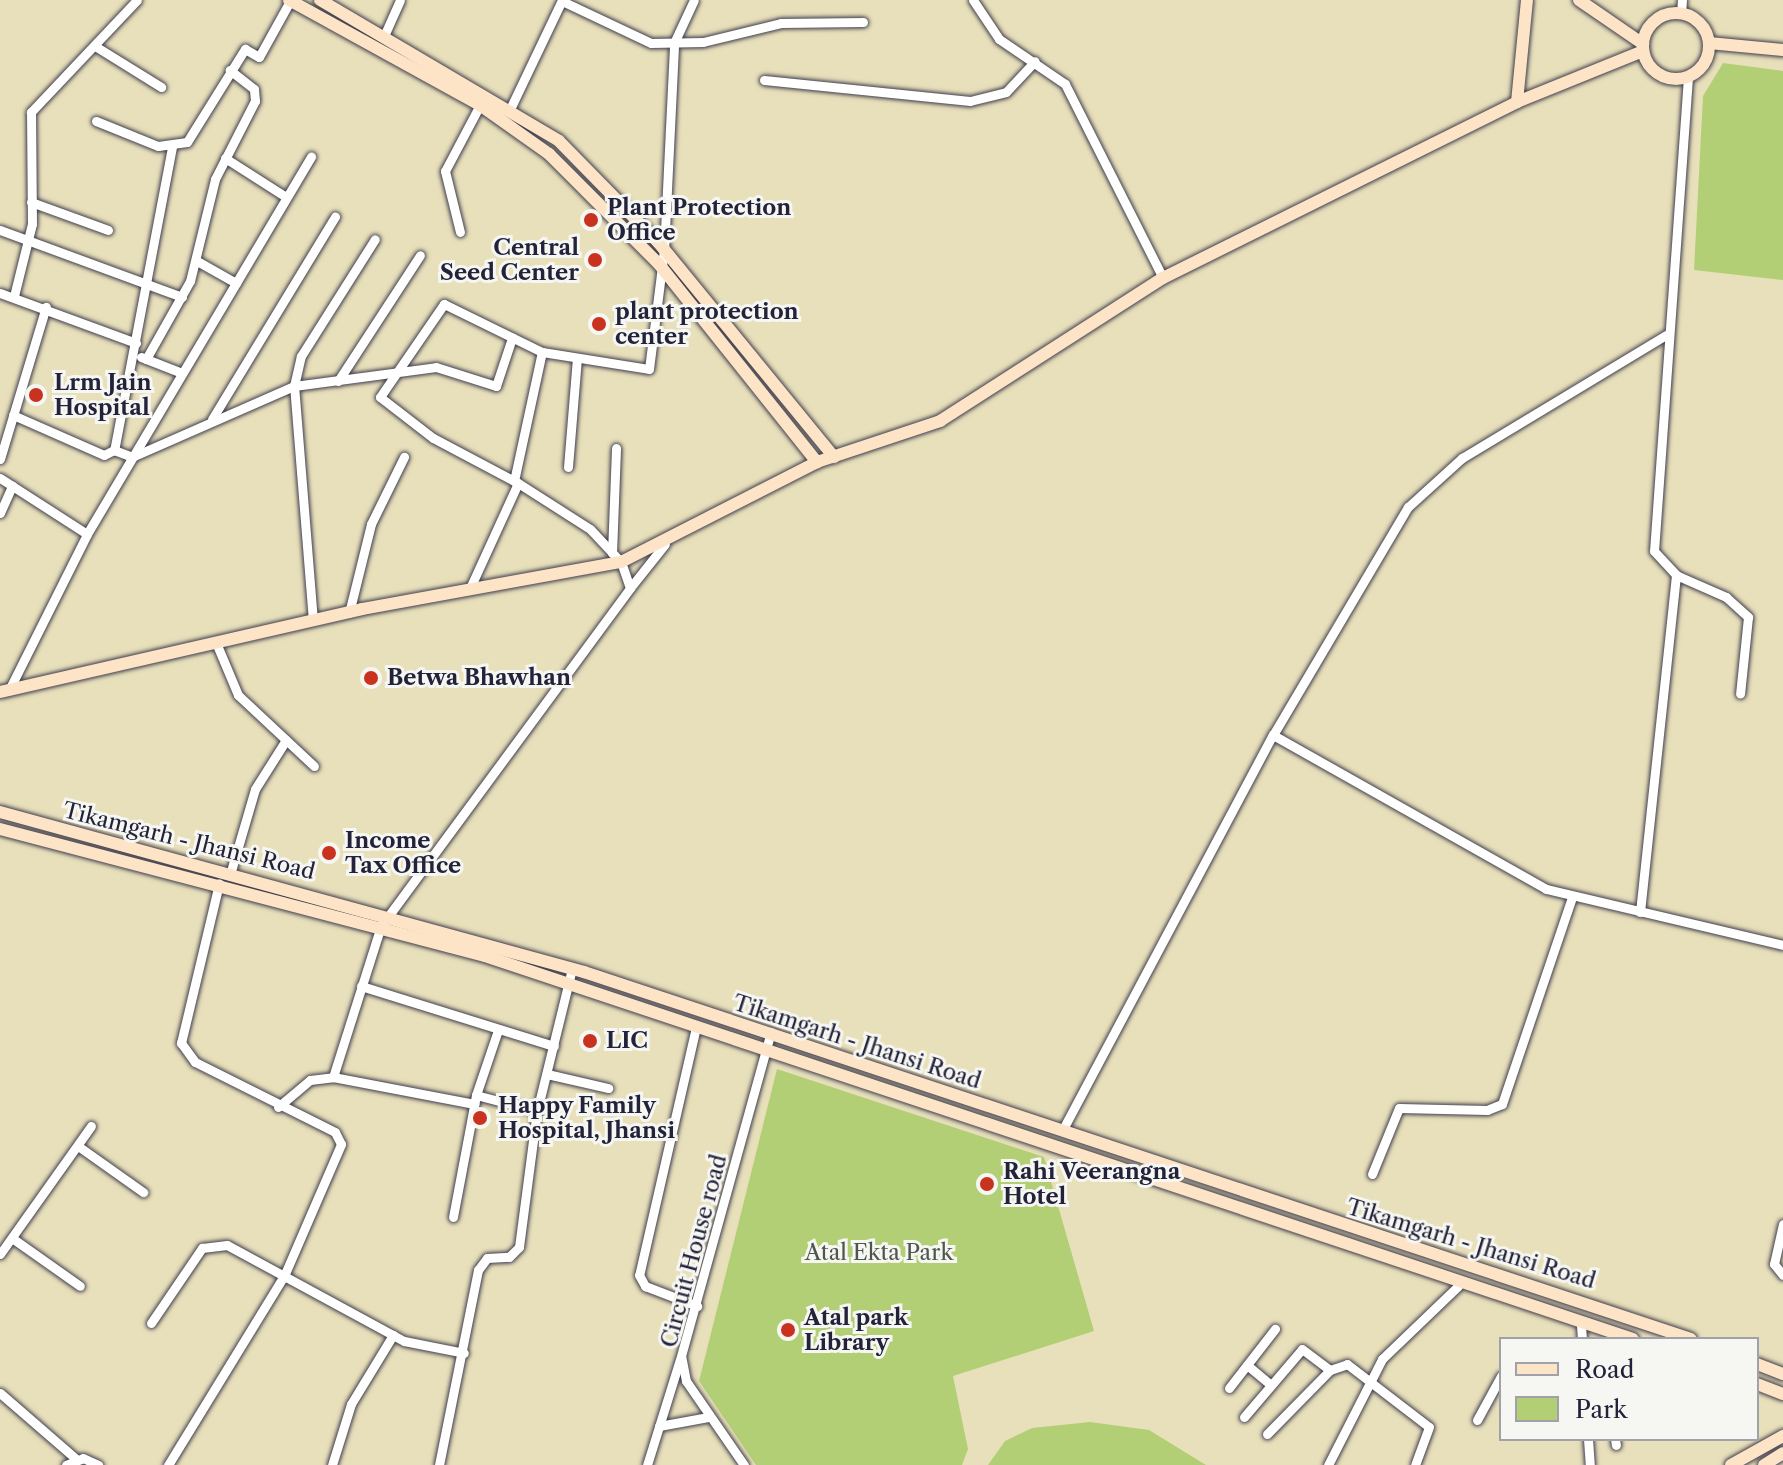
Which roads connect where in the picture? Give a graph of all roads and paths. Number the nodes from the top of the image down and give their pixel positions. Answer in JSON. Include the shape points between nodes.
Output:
{"nodes":[{"id":1,"x":137,"y":0,"type":"edge"},
{"id":2,"x":290,"y":0,"type":"edge"},
{"id":3,"x":400,"y":0,"type":"edge"},
{"id":4,"x":562,"y":0,"type":"edge"},
{"id":5,"x":694,"y":0,"type":"edge"},
{"id":6,"x":973,"y":0,"type":"edge"},
{"id":7,"x":1527,"y":0,"type":"edge"},
{"id":8,"x":1579,"y":0,"type":"edge"},
{"id":9,"x":1682,"y":0,"type":"edge"},
{"id":10,"x":314,"y":4,"type":"edge"},
{"id":11,"x":1681,"y":14,"type":"junction"},
{"id":12,"x":863,"y":22,"type":"dead end"},
{"id":13,"x":384,"y":36,"type":"junction"},
{"id":14,"x":674,"y":43,"type":"junction"},
{"id":15,"x":1709,"y":43,"type":"junction"},
{"id":16,"x":95,"y":46,"type":"junction"},
{"id":17,"x":1643,"y":48,"type":"junction"},
{"id":18,"x":1783,"y":50,"type":"edge"},
{"id":19,"x":416,"y":52,"type":"junction"},
{"id":20,"x":1035,"y":61,"type":"junction"},
{"id":21,"x":408,"y":67,"type":"junction"},
{"id":22,"x":230,"y":70,"type":"junction"},
{"id":23,"x":1688,"y":77,"type":"junction"},
{"id":24,"x":764,"y":80,"type":"dead end"},
{"id":25,"x":161,"y":87,"type":"dead end"},
{"id":26,"x":1517,"y":102,"type":"junction"},
{"id":27,"x":480,"y":105,"type":"junction"},
{"id":28,"x":511,"y":107,"type":"junction"},
{"id":29,"x":96,"y":121,"type":"dead end"},
{"id":30,"x":172,"y":147,"type":"junction"},
{"id":31,"x":311,"y":156,"type":"dead end"},
{"id":32,"x":225,"y":158,"type":"junction"},
{"id":33,"x":286,"y":197,"type":"junction"},
{"id":34,"x":31,"y":202,"type":"junction"},
{"id":35,"x":335,"y":217,"type":"dead end"},
{"id":36,"x":0,"y":230,"type":"edge"},
{"id":37,"x":108,"y":230,"type":"dead end"},
{"id":38,"x":460,"y":232,"type":"dead end"},
{"id":39,"x":375,"y":239,"type":"dead end"},
{"id":40,"x":30,"y":241,"type":"junction"},
{"id":41,"x":420,"y":255,"type":"dead end"},
{"id":42,"x":661,"y":257,"type":"junction"},
{"id":43,"x":197,"y":261,"type":"junction"},
{"id":44,"x":1163,"y":278,"type":"junction"},
{"id":45,"x":236,"y":283,"type":"junction"},
{"id":46,"x":148,"y":284,"type":"junction"},
{"id":47,"x":0,"y":293,"type":"edge"},
{"id":48,"x":14,"y":296,"type":"junction"},
{"id":49,"x":182,"y":297,"type":"junction"},
{"id":50,"x":46,"y":307,"type":"junction"},
{"id":51,"x":1666,"y":335,"type":"junction"},
{"id":52,"x":512,"y":338,"type":"junction"},
{"id":53,"x":136,"y":343,"type":"junction"},
{"id":54,"x":542,"y":352,"type":"junction"},
{"id":55,"x":133,"y":354,"type":"junction"},
{"id":56,"x":577,"y":358,"type":"junction"},
{"id":57,"x":146,"y":359,"type":"junction"},
{"id":58,"x":398,"y":372,"type":"junction"},
{"id":59,"x":182,"y":373,"type":"junction"},
{"id":60,"x":338,"y":381,"type":"junction"},
{"id":61,"x":294,"y":386,"type":"junction"},
{"id":62,"x":13,"y":415,"type":"junction"},
{"id":63,"x":211,"y":421,"type":"junction"},
{"id":64,"x":616,"y":448,"type":"dead end"},
{"id":65,"x":114,"y":450,"type":"junction"},
{"id":66,"x":132,"y":457,"type":"junction"},
{"id":67,"x":404,"y":457,"type":"dead end"},
{"id":68,"x":834,"y":457,"type":"junction"},
{"id":69,"x":0,"y":459,"type":"edge"},
{"id":70,"x":817,"y":462,"type":"junction"},
{"id":71,"x":568,"y":467,"type":"dead end"},
{"id":72,"x":0,"y":478,"type":"edge"},
{"id":73,"x":516,"y":482,"type":"junction"},
{"id":74,"x":12,"y":486,"type":"junction"},
{"id":75,"x":0,"y":513,"type":"edge"},
{"id":76,"x":87,"y":534,"type":"junction"},
{"id":77,"x":665,"y":544,"type":"junction"},
{"id":78,"x":617,"y":558,"type":"junction"},
{"id":79,"x":1676,"y":575,"type":"junction"},
{"id":80,"x":470,"y":588,"type":"junction"},
{"id":81,"x":630,"y":588,"type":"junction"},
{"id":82,"x":349,"y":613,"type":"junction"},
{"id":83,"x":313,"y":621,"type":"junction"},
{"id":84,"x":217,"y":645,"type":"junction"},
{"id":85,"x":4,"y":691,"type":"edge"},
{"id":86,"x":1740,"y":694,"type":"dead end"},
{"id":87,"x":1273,"y":735,"type":"junction"},
{"id":88,"x":286,"y":740,"type":"junction"},
{"id":89,"x":314,"y":766,"type":"dead end"},
{"id":90,"x":0,"y":812,"type":"edge"},
{"id":91,"x":0,"y":829,"type":"edge"},
{"id":92,"x":194,"y":861,"type":"junction"},
{"id":93,"x":231,"y":871,"type":"junction"},
{"id":94,"x":192,"y":877,"type":"junction"},
{"id":95,"x":219,"y":883,"type":"junction"},
{"id":96,"x":1572,"y":897,"type":"junction"},
{"id":97,"x":1640,"y":912,"type":"junction"},
{"id":98,"x":384,"y":920,"type":"junction"},
{"id":99,"x":1782,"y":945,"type":"edge"},
{"id":100,"x":572,"y":969,"type":"junction"},
{"id":101,"x":569,"y":983,"type":"junction"},
{"id":102,"x":361,"y":986,"type":"junction"},
{"id":103,"x":696,"y":1027,"type":"junction"},
{"id":104,"x":498,"y":1030,"type":"junction"},
{"id":105,"x":771,"y":1032,"type":"junction"},
{"id":106,"x":554,"y":1046,"type":"junction"},
{"id":107,"x":767,"y":1052,"type":"junction"},
{"id":108,"x":547,"y":1074,"type":"junction"},
{"id":109,"x":333,"y":1077,"type":"junction"},
{"id":110,"x":608,"y":1088,"type":"dead end"},
{"id":111,"x":475,"y":1099,"type":"junction"},
{"id":112,"x":278,"y":1107,"type":"junction"},
{"id":113,"x":537,"y":1111,"type":"junction"},
{"id":114,"x":91,"y":1126,"type":"dead end"},
{"id":115,"x":1062,"y":1131,"type":"junction"},
{"id":116,"x":78,"y":1146,"type":"junction"},
{"id":117,"x":1152,"y":1160,"type":"junction"},
{"id":118,"x":1372,"y":1174,"type":"dead end"},
{"id":119,"x":1146,"y":1178,"type":"junction"},
{"id":120,"x":143,"y":1192,"type":"dead end"},
{"id":121,"x":453,"y":1217,"type":"dead end"},
{"id":122,"x":1783,"y":1224,"type":"edge"},
{"id":123,"x":12,"y":1238,"type":"junction"},
{"id":124,"x":0,"y":1254,"type":"edge"},
{"id":125,"x":1783,"y":1275,"type":"edge"},
{"id":126,"x":284,"y":1276,"type":"junction"},
{"id":127,"x":80,"y":1286,"type":"dead end"},
{"id":128,"x":1458,"y":1286,"type":"junction"},
{"id":129,"x":697,"y":1306,"type":"junction"},
{"id":130,"x":151,"y":1323,"type":"dead end"},
{"id":131,"x":1581,"y":1325,"type":"junction"},
{"id":132,"x":1275,"y":1329,"type":"dead end"},
{"id":133,"x":393,"y":1335,"type":"junction"},
{"id":134,"x":1582,"y":1337,"type":"edge"},
{"id":135,"x":1625,"y":1337,"type":"edge"},
{"id":136,"x":1685,"y":1337,"type":"edge"},
{"id":137,"x":464,"y":1353,"type":"junction"},
{"id":138,"x":681,"y":1356,"type":"junction"},
{"id":139,"x":1247,"y":1365,"type":"junction"},
{"id":140,"x":1759,"y":1365,"type":"edge"},
{"id":141,"x":1330,"y":1370,"type":"junction"},
{"id":142,"x":1783,"y":1374,"type":"edge"},
{"id":143,"x":1371,"y":1378,"type":"junction"},
{"id":144,"x":1499,"y":1380,"type":"edge"},
{"id":145,"x":1271,"y":1385,"type":"junction"},
{"id":146,"x":1759,"y":1385,"type":"edge"},
{"id":147,"x":1229,"y":1388,"type":"dead end"},
{"id":148,"x":0,"y":1393,"type":"edge"},
{"id":149,"x":1783,"y":1394,"type":"edge"},
{"id":150,"x":708,"y":1417,"type":"junction"},
{"id":151,"x":1244,"y":1417,"type":"dead end"},
{"id":152,"x":1477,"y":1420,"type":"dead end"},
{"id":153,"x":659,"y":1426,"type":"junction"},
{"id":154,"x":1267,"y":1434,"type":"dead end"},
{"id":155,"x":1783,"y":1436,"type":"edge"},
{"id":156,"x":1588,"y":1441,"type":"edge"},
{"id":157,"x":1783,"y":1453,"type":"edge"},
{"id":158,"x":75,"y":1458,"type":"junction"},
{"id":159,"x":66,"y":1465,"type":"edge"},
{"id":160,"x":98,"y":1465,"type":"edge"},
{"id":161,"x":168,"y":1465,"type":"edge"},
{"id":162,"x":332,"y":1465,"type":"edge"},
{"id":163,"x":438,"y":1465,"type":"edge"},
{"id":164,"x":448,"y":1465,"type":"edge"},
{"id":165,"x":647,"y":1465,"type":"edge"},
{"id":166,"x":744,"y":1465,"type":"edge"},
{"id":167,"x":1328,"y":1465,"type":"edge"},
{"id":168,"x":1415,"y":1465,"type":"edge"},
{"id":169,"x":1590,"y":1465,"type":"edge"},
{"id":170,"x":1731,"y":1465,"type":"edge"},
{"id":171,"x":1764,"y":1465,"type":"edge"}],
"edges":[{"from":1,"to":16,"type":"street"},
{"from":2,"to":10,"type":"street"},
{"from":2,"to":22,"type":"street","via":[[259,57],[245,49]]},
{"from":3,"to":13,"type":"street"},
{"from":4,"to":14,"type":"street","via":[[637,40]]},
{"from":4,"to":28,"type":"street"},
{"from":5,"to":14,"type":"street"},
{"from":6,"to":20,"type":"street","via":[[999,39]]},
{"from":7,"to":26,"type":"street"},
{"from":8,"to":17,"type":"street"},
{"from":9,"to":11,"type":"street"},
{"from":10,"to":13,"type":"street"},
{"from":10,"to":21,"type":"street"},
{"from":11,"to":15,"type":"street","via":[[1700,24]]},
{"from":11,"to":17,"type":"street","via":[[1660,18]]},
{"from":12,"to":14,"type":"street","via":[[781,23]]},
{"from":13,"to":19,"type":"street"},
{"from":14,"to":42,"type":"street"},
{"from":15,"to":18,"type":"street"},
{"from":15,"to":23,"type":"street","via":[[1704,64]]},
{"from":16,"to":25,"type":"street"},
{"from":16,"to":34,"type":"street","via":[[31,112]]},
{"from":17,"to":23,"type":"street","via":[[1654,71]]},
{"from":17,"to":26,"type":"street"},
{"from":19,"to":21,"type":"street"},
{"from":19,"to":28,"type":"street"},
{"from":20,"to":24,"type":"street","via":[[1006,92],[970,101]]},
{"from":20,"to":44,"type":"street","via":[[1065,84]]},
{"from":21,"to":27,"type":"street"},
{"from":22,"to":30,"type":"street","via":[[187,142]]},
{"from":22,"to":32,"type":"street","via":[[256,94]]},
{"from":23,"to":51,"type":"street"},
{"from":26,"to":44,"type":"street"},
{"from":27,"to":38,"type":"street","via":[[445,171]]},
{"from":27,"to":42,"type":"street","via":[[549,154]]},
{"from":28,"to":42,"type":"street","via":[[559,141]]},
{"from":29,"to":30,"type":"street"},
{"from":30,"to":46,"type":"street"},
{"from":31,"to":33,"type":"street"},
{"from":32,"to":33,"type":"street"},
{"from":32,"to":43,"type":"street"},
{"from":33,"to":45,"type":"street"},
{"from":34,"to":37,"type":"street"},
{"from":34,"to":40,"type":"street"},
{"from":35,"to":63,"type":"street"},
{"from":36,"to":40,"type":"street"},
{"from":39,"to":61,"type":"street","via":[[301,356]]},
{"from":40,"to":46,"type":"street"},
{"from":40,"to":48,"type":"street"},
{"from":41,"to":60,"type":"street"},
{"from":42,"to":56,"type":"street","via":[[649,369]]},
{"from":42,"to":68,"type":"street"},
{"from":42,"to":70,"type":"street"},
{"from":43,"to":45,"type":"street"},
{"from":43,"to":49,"type":"street"},
{"from":44,"to":68,"type":"street","via":[[940,421]]},
{"from":45,"to":59,"type":"street"},
{"from":46,"to":49,"type":"street"},
{"from":46,"to":53,"type":"street"},
{"from":47,"to":48,"type":"street"},
{"from":48,"to":50,"type":"street"},
{"from":49,"to":57,"type":"street"},
{"from":50,"to":53,"type":"street"},
{"from":50,"to":62,"type":"street"},
{"from":51,"to":79,"type":"street","via":[[1653,533],[1661,564]]},
{"from":51,"to":87,"type":"street","via":[[1425,487]]},
{"from":52,"to":54,"type":"street"},
{"from":52,"to":58,"type":"street","via":[[496,386],[449,367]]},
{"from":52,"to":58,"type":"street","via":[[440,305]]},
{"from":53,"to":55,"type":"street"},
{"from":54,"to":56,"type":"street"},
{"from":54,"to":73,"type":"street"},
{"from":55,"to":57,"type":"street"},
{"from":55,"to":65,"type":"street"},
{"from":56,"to":71,"type":"street"},
{"from":57,"to":59,"type":"street"},
{"from":58,"to":60,"type":"street"},
{"from":58,"to":73,"type":"street","via":[[381,404]]},
{"from":59,"to":66,"type":"street"},
{"from":60,"to":61,"type":"street"},
{"from":61,"to":63,"type":"street"},
{"from":61,"to":83,"type":"street"},
{"from":62,"to":65,"type":"street","via":[[104,455]]},
{"from":62,"to":69,"type":"street"},
{"from":63,"to":66,"type":"street"},
{"from":64,"to":78,"type":"street"},
{"from":65,"to":66,"type":"street"},
{"from":66,"to":76,"type":"street"},
{"from":67,"to":82,"type":"street","via":[[367,534]]},
{"from":68,"to":70,"type":"street"},
{"from":70,"to":77,"type":"street"},
{"from":72,"to":74,"type":"street"},
{"from":73,"to":78,"type":"street","via":[[590,529]]},
{"from":73,"to":80,"type":"street"},
{"from":74,"to":75,"type":"street"},
{"from":74,"to":76,"type":"street"},
{"from":76,"to":85,"type":"street"},
{"from":77,"to":78,"type":"street"},
{"from":77,"to":81,"type":"street"},
{"from":78,"to":80,"type":"street"},
{"from":78,"to":81,"type":"street"},
{"from":79,"to":86,"type":"street","via":[[1726,597],[1748,617]]},
{"from":79,"to":97,"type":"street"},
{"from":80,"to":82,"type":"street"},
{"from":81,"to":98,"type":"street"},
{"from":82,"to":83,"type":"street"},
{"from":83,"to":84,"type":"street"},
{"from":84,"to":85,"type":"street"},
{"from":84,"to":88,"type":"street","via":[[238,695]]},
{"from":87,"to":96,"type":"street","via":[[1509,870]]},
{"from":87,"to":115,"type":"street"},
{"from":88,"to":89,"type":"street"},
{"from":88,"to":93,"type":"street","via":[[255,789]]},
{"from":90,"to":92,"type":"street","name":"Tikamgarh - Jhansi Road"},
{"from":91,"to":94,"type":"street","name":"Tikamgarh - Jhansi Road"},
{"from":92,"to":93,"type":"street","name":"Tikamgarh - Jhansi Road"},
{"from":92,"to":94,"type":"street"},
{"from":93,"to":98,"type":"street","name":"Tikamgarh - Jhansi Road"},
{"from":94,"to":95,"type":"street","name":"Tikamgarh - Jhansi Road"},
{"from":95,"to":98,"type":"street","name":"Tikamgarh - Jhansi Road"},
{"from":95,"to":112,"type":"street","via":[[181,1043],[195,1062]]},
{"from":96,"to":97,"type":"street"},
{"from":96,"to":118,"type":"street","via":[[1502,1104],[1487,1110],[1399,1108]]},
{"from":97,"to":99,"type":"street"},
{"from":98,"to":100,"type":"street","name":"Tikamgarh - Jhansi Road"},
{"from":98,"to":101,"type":"street","name":"Tikamgarh - Jhansi Road"},
{"from":98,"to":102,"type":"street"},
{"from":100,"to":101,"type":"street"},
{"from":100,"to":105,"type":"street","name":"Tikamgarh - Jhansi Road"},
{"from":101,"to":103,"type":"street","name":"Tikamgarh - Jhansi Road"},
{"from":101,"to":106,"type":"street"},
{"from":102,"to":104,"type":"street"},
{"from":102,"to":109,"type":"street"},
{"from":103,"to":107,"type":"street","name":"Tikamgarh - Jhansi Road"},
{"from":103,"to":129,"type":"street","via":[[639,1275],[645,1286]]},
{"from":104,"to":106,"type":"street"},
{"from":104,"to":111,"type":"street"},
{"from":105,"to":107,"type":"street","name":"Circuit House road"},
{"from":105,"to":115,"type":"street","name":"Tikamgarh - Jhansi Road"},
{"from":106,"to":108,"type":"street"},
{"from":107,"to":119,"type":"street","name":"Tikamgarh - Jhansi Road"},
{"from":107,"to":129,"type":"street","name":"Circuit House road"},
{"from":108,"to":110,"type":"street"},
{"from":108,"to":113,"type":"street"},
{"from":109,"to":111,"type":"street"},
{"from":109,"to":112,"type":"street","via":[[310,1080]]},
{"from":111,"to":113,"type":"street"},
{"from":111,"to":121,"type":"street"},
{"from":112,"to":126,"type":"street","via":[[335,1132],[341,1144]]},
{"from":113,"to":137,"type":"street","via":[[519,1247],[482,1262]]},
{"from":114,"to":116,"type":"street"},
{"from":115,"to":117,"type":"street","name":"Tikamgarh - Jhansi Road"},
{"from":116,"to":120,"type":"street"},
{"from":116,"to":123,"type":"street"},
{"from":117,"to":119,"type":"street"},
{"from":117,"to":136,"type":"street","name":"Tikamgarh - Jhansi Road"},
{"from":119,"to":128,"type":"street","name":"Tikamgarh - Jhansi Road"},
{"from":122,"to":125,"type":"street","via":[[1774,1264]]},
{"from":123,"to":124,"type":"street"},
{"from":123,"to":127,"type":"street"},
{"from":126,"to":130,"type":"street","via":[[227,1245],[202,1248]]},
{"from":126,"to":133,"type":"street"},
{"from":126,"to":161,"type":"street"},
{"from":128,"to":131,"type":"street","name":"Tikamgarh - Jhansi Road"},
{"from":128,"to":143,"type":"street","via":[[1393,1347]]},
{"from":129,"to":138,"type":"street","name":"Circuit House road"},
{"from":131,"to":134,"type":"street"},
{"from":131,"to":135,"type":"street","name":"Tikamgarh - Jhansi Road"},
{"from":132,"to":139,"type":"street"},
{"from":133,"to":137,"type":"street"},
{"from":133,"to":162,"type":"street","via":[[351,1404]]},
{"from":137,"to":163,"type":"street"},
{"from":138,"to":150,"type":"street","name":"Circuit House road","via":[[686,1381]]},
{"from":138,"to":153,"type":"street"},
{"from":139,"to":145,"type":"street"},
{"from":139,"to":147,"type":"street"},
{"from":140,"to":142,"type":"street"},
{"from":141,"to":143,"type":"street","via":[[1347,1364]]},
{"from":141,"to":145,"type":"street","via":[[1305,1348]]},
{"from":141,"to":154,"type":"street"},
{"from":143,"to":167,"type":"street"},
{"from":143,"to":168,"type":"street","via":[[1429,1427]]},
{"from":144,"to":152,"type":"street"},
{"from":145,"to":151,"type":"street"},
{"from":146,"to":149,"type":"street"},
{"from":148,"to":158,"type":"street"},
{"from":150,"to":153,"type":"street"},
{"from":150,"to":166,"type":"street","name":"Circuit House road"},
{"from":153,"to":165,"type":"street"},
{"from":155,"to":170,"type":"street"},
{"from":156,"to":169,"type":"street"},
{"from":157,"to":171,"type":"street"},
{"from":158,"to":159,"type":"street"},
{"from":158,"to":160,"type":"street"},
{"from":163,"to":164,"type":"street"}]}
